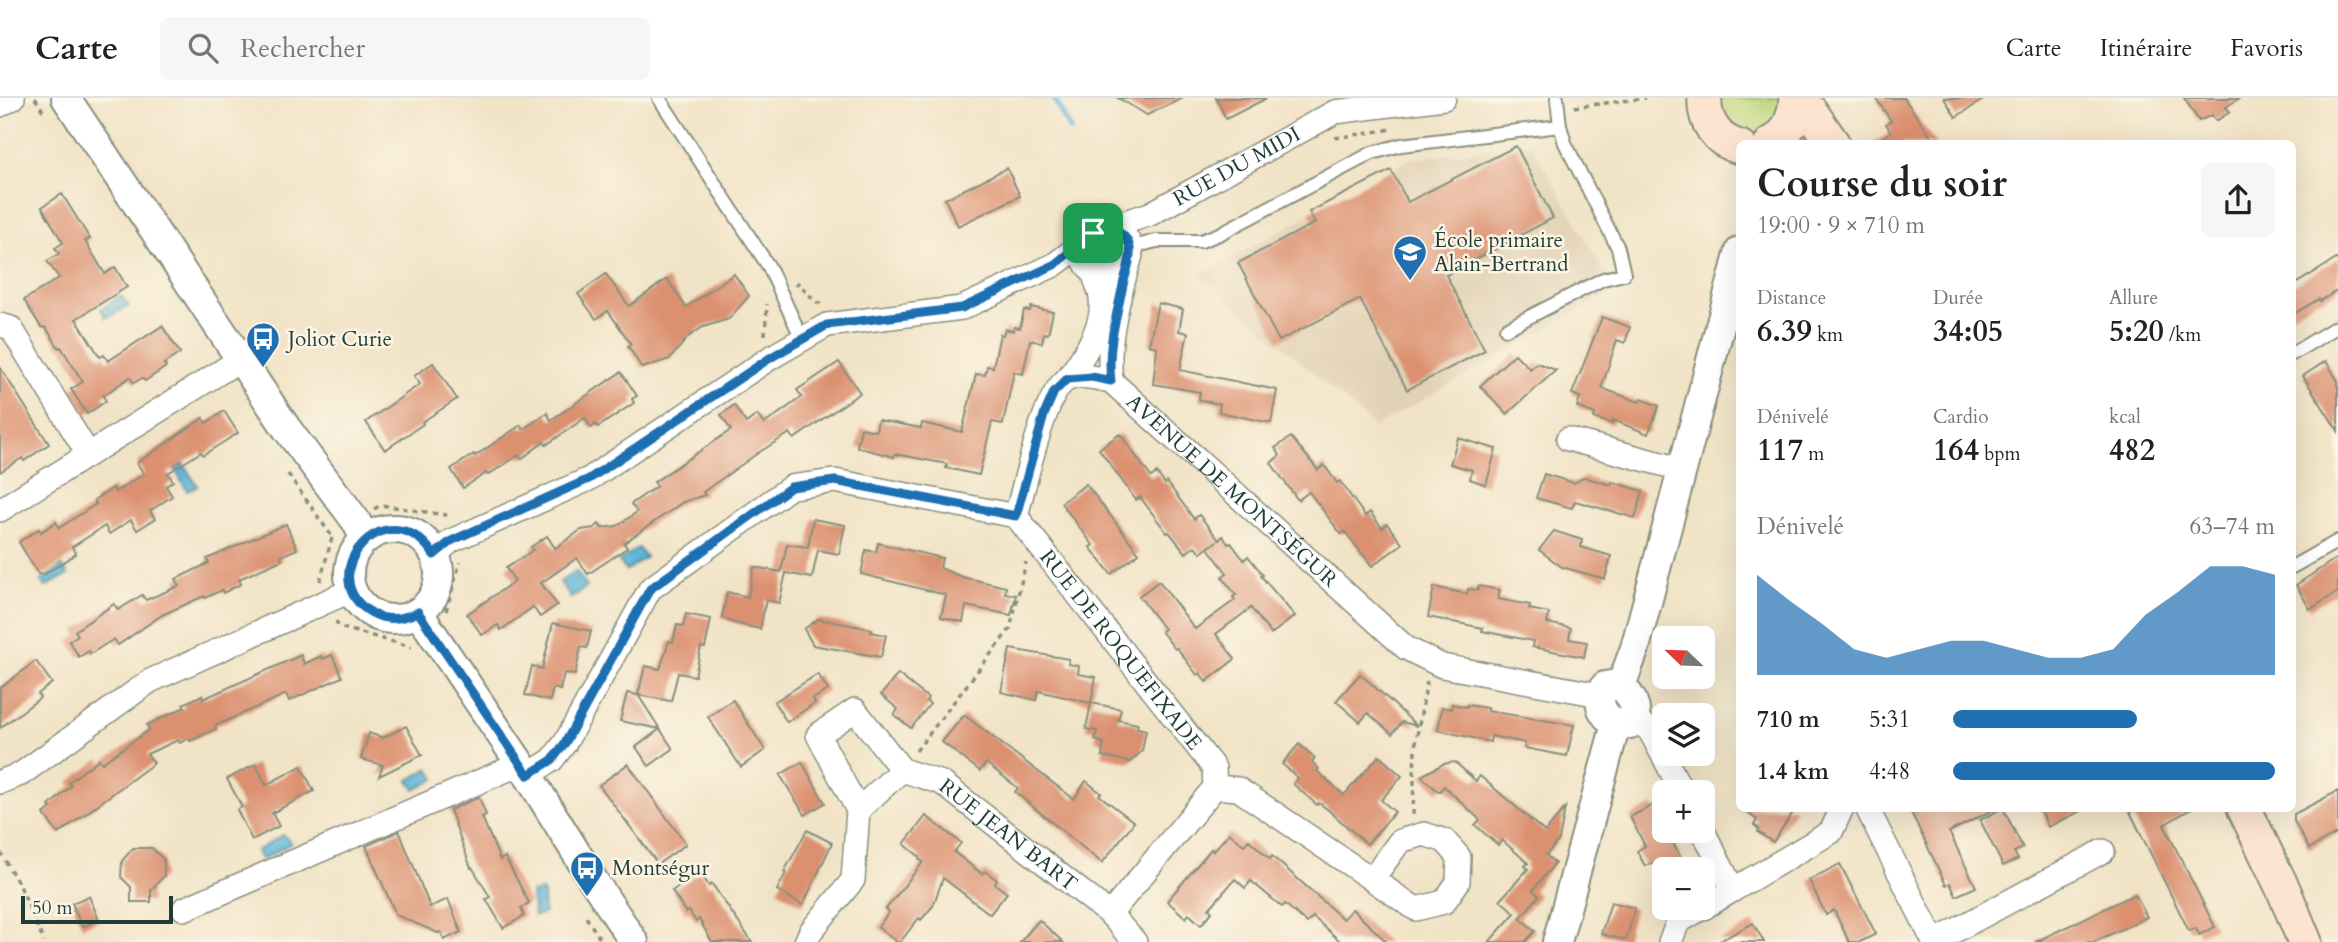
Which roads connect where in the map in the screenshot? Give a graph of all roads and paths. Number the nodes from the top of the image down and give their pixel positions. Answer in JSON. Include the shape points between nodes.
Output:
{"nodes":[{"id":1,"x":13,"y":98,"type":"edge"},
{"id":2,"x":66,"y":98,"type":"edge"},
{"id":3,"x":659,"y":98,"type":"edge"},
{"id":4,"x":1444,"y":98,"type":"edge"},
{"id":5,"x":1557,"y":98,"type":"edge"},
{"id":6,"x":1705,"y":98,"type":"edge"},
{"id":7,"x":1796,"y":99,"type":"edge"},
{"id":8,"x":0,"y":106,"type":"edge"},
{"id":9,"x":1560,"y":126,"type":"junction"},
{"id":10,"x":1776,"y":140,"type":"edge"},
{"id":11,"x":1823,"y":140,"type":"edge"},
{"id":12,"x":1828,"y":140,"type":"edge"},
{"id":13,"x":1736,"y":148,"type":"edge"},
{"id":14,"x":1150,"y":214,"type":"junction"},
{"id":15,"x":1107,"y":228,"type":"junction"},
{"id":16,"x":1086,"y":241,"type":"junction"},
{"id":17,"x":1130,"y":252,"type":"junction"},
{"id":18,"x":1054,"y":265,"type":"junction"},
{"id":19,"x":1736,"y":266,"type":"edge"},
{"id":20,"x":1091,"y":270,"type":"junction"},
{"id":21,"x":0,"y":325,"type":"edge"},
{"id":22,"x":2338,"y":326,"type":"edge"},
{"id":23,"x":1506,"y":328,"type":"dead end"},
{"id":24,"x":802,"y":339,"type":"junction"},
{"id":25,"x":2296,"y":352,"type":"edge"},
{"id":26,"x":241,"y":359,"type":"junction"},
{"id":27,"x":1067,"y":379,"type":"junction"},
{"id":28,"x":1111,"y":381,"type":"junction"},
{"id":29,"x":1568,"y":439,"type":"dead end"},
{"id":30,"x":88,"y":454,"type":"junction"},
{"id":31,"x":1680,"y":469,"type":"junction"},
{"id":32,"x":0,"y":510,"type":"edge"},
{"id":33,"x":440,"y":514,"type":"dead end"},
{"id":34,"x":1016,"y":516,"type":"junction"},
{"id":35,"x":1033,"y":536,"type":"junction"},
{"id":36,"x":365,"y":539,"type":"junction"},
{"id":37,"x":2338,"y":541,"type":"edge"},
{"id":38,"x":443,"y":548,"type":"junction"},
{"id":39,"x":2296,"y":566,"type":"edge"},
{"id":40,"x":352,"y":590,"type":"junction"},
{"id":41,"x":420,"y":628,"type":"junction"},
{"id":42,"x":1430,"y":661,"type":"junction"},
{"id":43,"x":1610,"y":691,"type":"junction"},
{"id":44,"x":1625,"y":721,"type":"junction"},
{"id":45,"x":524,"y":769,"type":"junction"},
{"id":46,"x":902,"y":770,"type":"junction"},
{"id":47,"x":1676,"y":780,"type":"edge"},
{"id":48,"x":0,"y":782,"type":"edge"},
{"id":49,"x":1215,"y":787,"type":"junction"},
{"id":50,"x":858,"y":810,"type":"junction"},
{"id":51,"x":1840,"y":812,"type":"edge"},
{"id":52,"x":1869,"y":812,"type":"edge"},
{"id":53,"x":2246,"y":812,"type":"edge"},
{"id":54,"x":1412,"y":838,"type":"junction"},
{"id":55,"x":1709,"y":843,"type":"edge"},
{"id":56,"x":2103,"y":851,"type":"dead end"},
{"id":57,"x":0,"y":852,"type":"edge"},
{"id":58,"x":1373,"y":878,"type":"junction"},
{"id":59,"x":1734,"y":890,"type":"junction"},
{"id":60,"x":1715,"y":901,"type":"edge"},
{"id":61,"x":184,"y":909,"type":"dead end"},
{"id":62,"x":1110,"y":914,"type":"junction"},
{"id":63,"x":1681,"y":920,"type":"edge"},
{"id":64,"x":44,"y":942,"type":"edge"},
{"id":65,"x":634,"y":942,"type":"edge"},
{"id":66,"x":806,"y":942,"type":"edge"},
{"id":67,"x":1135,"y":942,"type":"edge"},
{"id":68,"x":1558,"y":942,"type":"edge"},
{"id":69,"x":1671,"y":942,"type":"edge"},
{"id":70,"x":1934,"y":942,"type":"edge"},
{"id":71,"x":2305,"y":942,"type":"edge"}],
"edges":[{"from":1,"to":8,"type":"street"},
{"from":2,"to":26,"type":"street"},
{"from":3,"to":24,"type":"lane","via":[[769,267]]},
{"from":4,"to":14,"type":"street","name":"RUE DU MIDI","via":[[1335,112]]},
{"from":5,"to":9,"type":"lane"},
{"from":6,"to":13,"type":"main road","via":[[1710,126]]},
{"from":7,"to":10,"type":"main road","via":[[1792,123]]},
{"from":7,"to":12,"type":"main road","via":[[1811,112]]},
{"from":9,"to":17,"type":"lane","via":[[1401,145],[1372,153],[1201,242],[1156,241]]},
{"from":9,"to":23,"type":"lane","via":[[1618,248],[1624,274],[1603,279]]},
{"from":10,"to":11,"type":"main road","via":[[1796,130]]},
{"from":14,"to":15,"type":"street","name":"RUE DU MIDI"},
{"from":14,"to":17,"type":"street","name":"RUE DU MIDI"},
{"from":15,"to":16,"type":"street","name":"RUE DU MIDI","via":[[1097,230]]},
{"from":15,"to":17,"type":"street","via":[[1119,231]]},
{"from":16,"to":18,"type":"street","name":"RUE DU MIDI"},
{"from":16,"to":20,"type":"street","via":[[1084,258]]},
{"from":17,"to":20,"type":"street","name":"RUE DU MIDI","via":[[1116,274],[1104,276]]},
{"from":17,"to":28,"type":"street","via":[[1111,336]]},
{"from":18,"to":20,"type":"street","name":"RUE DU MIDI"},
{"from":18,"to":24,"type":"street","name":"RUE DU MIDI","via":[[962,308],[827,325]]},
{"from":19,"to":31,"type":"street"},
{"from":20,"to":27,"type":"street","via":[[1101,299],[1100,319]]},
{"from":21,"to":30,"type":"street","via":[[11,328]]},
{"from":22,"to":25,"type":"lane"},
{"from":24,"to":38,"type":"street","name":"RUE DU MIDI","via":[[589,479]]},
{"from":26,"to":30,"type":"street"},
{"from":26,"to":36,"type":"street"},
{"from":27,"to":28,"type":"street","name":"AVENUE DE MONTSÉGUR"},
{"from":27,"to":34,"type":"street","via":[[1054,392],[1044,415]]},
{"from":28,"to":42,"type":"street","name":"AVENUE DE MONTSÉGUR","via":[[1406,648]]},
{"from":29,"to":31,"type":"street"},
{"from":30,"to":32,"type":"street"},
{"from":31,"to":43,"type":"street","via":[[1634,648]]},
{"from":33,"to":38,"type":"path"},
{"from":34,"to":35,"type":"street","name":"RUE DE ROQUEFIXADE"},
{"from":34,"to":45,"type":"street","via":[[835,481],[791,487],[650,589],[565,743],[552,760]]},
{"from":35,"to":46,"type":"path","via":[[1010,629]]},
{"from":35,"to":49,"type":"street","name":"RUE DE ROQUEFIXADE","via":[[1214,768]]},
{"from":36,"to":38,"type":"street","via":[[404,530]]},
{"from":36,"to":40,"type":"street","via":[[351,563]]},
{"from":37,"to":39,"type":"lane"},
{"from":38,"to":41,"type":"street","via":[[437,586]]},
{"from":38,"to":41,"type":"path","via":[[461,560],[443,619]]},
{"from":40,"to":41,"type":"street","via":[[365,609],[385,618],[408,617]]},
{"from":40,"to":48,"type":"street","via":[[150,681],[21,774]]},
{"from":41,"to":45,"type":"street"},
{"from":42,"to":43,"type":"street","name":"AVENUE DE MONTSÉGUR"},
{"from":42,"to":54,"type":"path","via":[[1415,747]]},
{"from":43,"to":44,"type":"street","via":[[1601,707],[1609,720]]},
{"from":44,"to":47,"type":"street","via":[[1650,731]]},
{"from":44,"to":68,"type":"street"},
{"from":45,"to":61,"type":"street"},
{"from":45,"to":65,"type":"street"},
{"from":46,"to":50,"type":"street"},
{"from":46,"to":50,"type":"street","via":[[855,710],[818,735]]},
{"from":46,"to":62,"type":"street","name":"RUE JEAN BART","via":[[942,783]]},
{"from":49,"to":58,"type":"street","via":[[1238,789]]},
{"from":49,"to":62,"type":"street"},
{"from":50,"to":66,"type":"street","via":[[853,880]]},
{"from":51,"to":59,"type":"street","via":[[1831,832]]},
{"from":52,"to":70,"type":"street"},
{"from":53,"to":71,"type":"main road"},
{"from":54,"to":58,"type":"street","via":[[1401,841]]},
{"from":54,"to":58,"type":"street","via":[[1424,834],[1445,841],[1459,857],[1458,882],[1444,902],[1416,909]]},
{"from":55,"to":59,"type":"street"},
{"from":56,"to":70,"type":"street"},
{"from":57,"to":64,"type":"path"},
{"from":59,"to":60,"type":"street"},
{"from":62,"to":67,"type":"street","name":"RUE JEAN BART"},
{"from":63,"to":69,"type":"street"}]}
